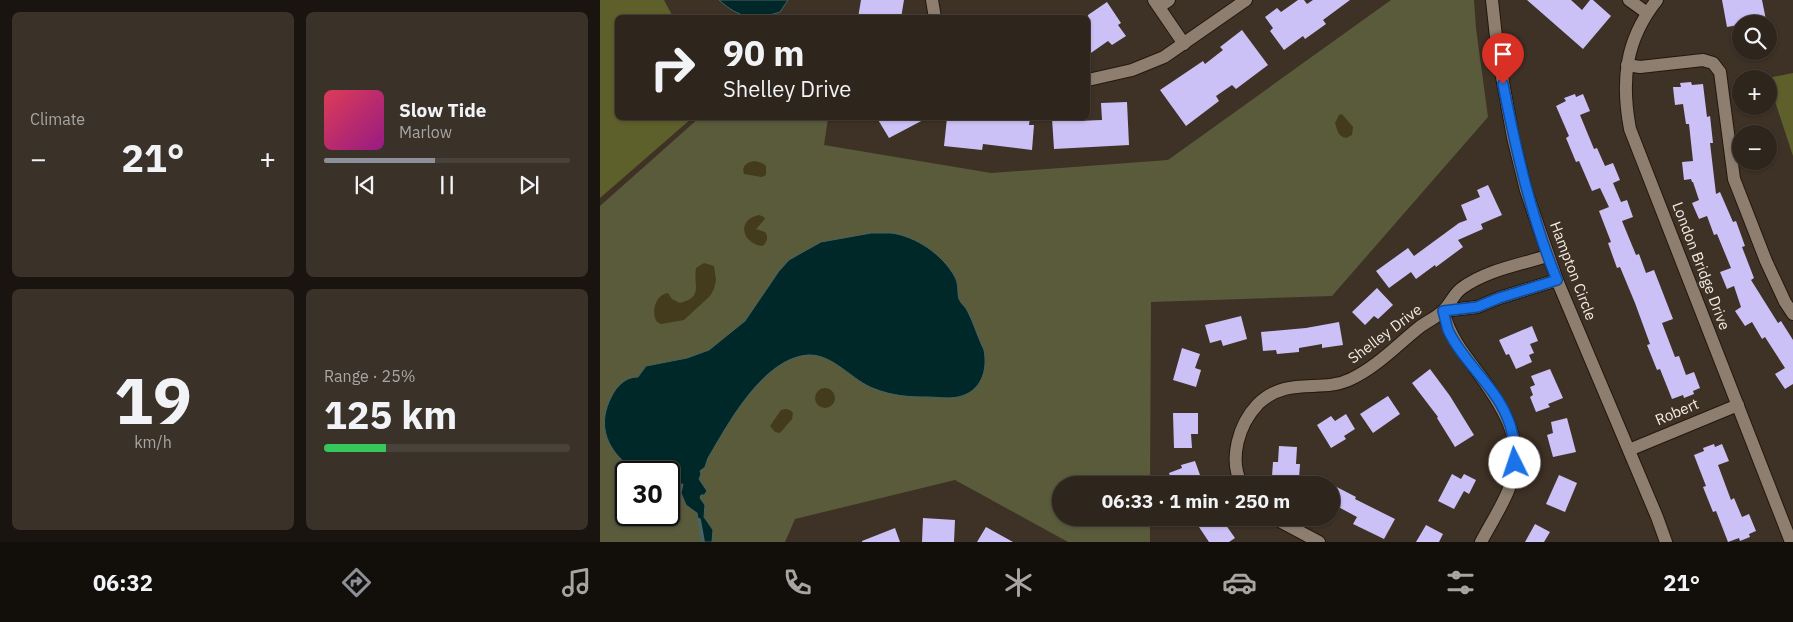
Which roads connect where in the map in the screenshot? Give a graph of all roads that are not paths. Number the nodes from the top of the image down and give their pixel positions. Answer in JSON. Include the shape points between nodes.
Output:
{"nodes":[{"id":1,"x":932,"y":0,"type":"edge"},
{"id":2,"x":1246,"y":0,"type":"edge"},
{"id":3,"x":1492,"y":0,"type":"edge"},
{"id":4,"x":1629,"y":0,"type":"edge"},
{"id":5,"x":1656,"y":0,"type":"edge"},
{"id":6,"x":1161,"y":2,"type":"edge"},
{"id":7,"x":1647,"y":13,"type":"junction"},
{"id":8,"x":934,"y":15,"type":"edge"},
{"id":9,"x":1184,"y":44,"type":"junction"},
{"id":10,"x":1627,"y":65,"type":"junction"},
{"id":11,"x":1090,"y":80,"type":"edge"},
{"id":12,"x":1547,"y":256,"type":"junction"},
{"id":13,"x":1557,"y":280,"type":"junction"},
{"id":14,"x":1443,"y":311,"type":"junction"},
{"id":15,"x":1793,"y":314,"type":"edge"},
{"id":16,"x":1738,"y":405,"type":"junction"},
{"id":17,"x":1629,"y":450,"type":"junction"},
{"id":18,"x":1240,"y":476,"type":"edge"},
{"id":19,"x":1289,"y":526,"type":"edge"},
{"id":20,"x":1319,"y":542,"type":"edge"},
{"id":21,"x":1481,"y":542,"type":"edge"},
{"id":22,"x":1666,"y":542,"type":"edge"},
{"id":23,"x":1791,"y":542,"type":"edge"}],
"edges":[{"from":1,"to":8,"type":"street"},
{"from":2,"to":9,"type":"street"},
{"from":3,"to":12,"type":"street","name":"Hampton Circle","via":[[1498,55],[1514,137],[1526,190]]},
{"from":4,"to":7,"type":"street"},
{"from":5,"to":7,"type":"street","name":"London Bridge Drive"},
{"from":6,"to":9,"type":"street"},
{"from":7,"to":10,"type":"street","name":"London Bridge Drive"},
{"from":9,"to":11,"type":"street","via":[[1148,64]]},
{"from":10,"to":15,"type":"street","via":[[1640,67],[1703,60],[1713,63],[1720,72],[1734,178],[1766,261]]},
{"from":10,"to":16,"type":"street","name":"London Bridge Drive","via":[[1625,89],[1630,129]]},
{"from":12,"to":13,"type":"street","name":"Hampton Circle"},
{"from":12,"to":14,"type":"street","name":"Shelley Drive","via":[[1476,280],[1460,289]]},
{"from":13,"to":14,"type":"street","name":"Shelley Drive","via":[[1477,307]]},
{"from":13,"to":17,"type":"street","name":"Hampton Circle"},
{"from":14,"to":18,"type":"street","name":"Shelley Drive","via":[[1368,370],[1349,380],[1282,389],[1260,403],[1244,424],[1237,444]]},
{"from":14,"to":21,"type":"street","via":[[1456,344],[1499,401],[1513,435],[1515,463],[1508,492]]},
{"from":16,"to":17,"type":"street","name":"Robert"},
{"from":16,"to":23,"type":"street","name":"London Bridge Drive"},
{"from":17,"to":22,"type":"street","name":"Hampton Circle"},
{"from":19,"to":20,"type":"street"}]}
